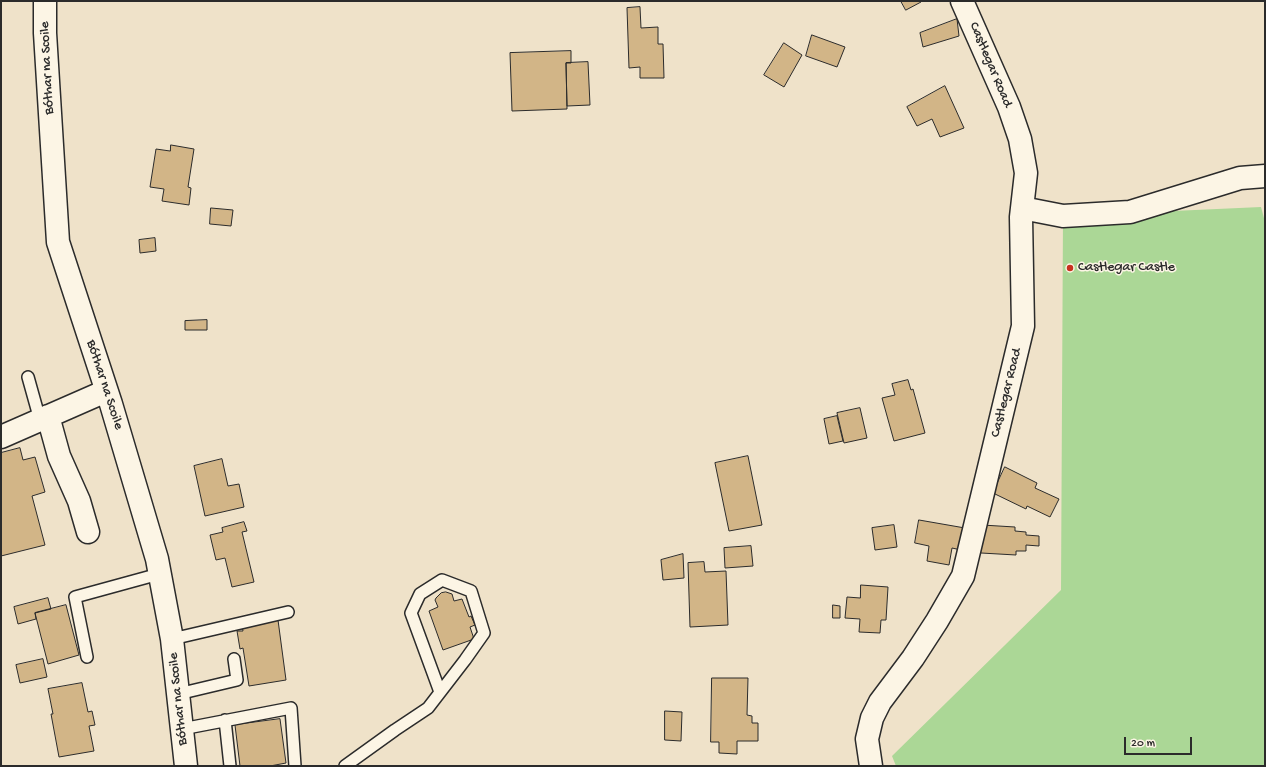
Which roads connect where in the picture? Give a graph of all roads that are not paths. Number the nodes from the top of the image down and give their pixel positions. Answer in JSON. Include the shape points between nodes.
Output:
{"nodes":[{"id":1,"x":46,"y":1,"type":"edge"},
{"id":2,"x":962,"y":1,"type":"edge"},
{"id":3,"x":1265,"y":176,"type":"edge"},
{"id":4,"x":1022,"y":208,"type":"junction"},
{"id":5,"x":28,"y":377,"type":"dead end"},
{"id":6,"x":106,"y":391,"type":"junction"},
{"id":7,"x":44,"y":418,"type":"junction"},
{"id":8,"x":1,"y":437,"type":"edge"},
{"id":9,"x":88,"y":532,"type":"dead end"},
{"id":10,"x":159,"y":574,"type":"junction"},
{"id":11,"x":288,"y":612,"type":"dead end"},
{"id":12,"x":172,"y":639,"type":"junction"},
{"id":13,"x":87,"y":657,"type":"dead end"},
{"id":14,"x":234,"y":659,"type":"dead end"},
{"id":15,"x":440,"y":692,"type":"junction"},
{"id":16,"x":178,"y":694,"type":"junction"},
{"id":17,"x":225,"y":720,"type":"junction"},
{"id":18,"x":182,"y":729,"type":"junction"},
{"id":19,"x":186,"y":766,"type":"edge"},
{"id":20,"x":230,"y":766,"type":"edge"},
{"id":21,"x":296,"y":766,"type":"edge"},
{"id":22,"x":345,"y":766,"type":"edge"},
{"id":23,"x":871,"y":766,"type":"edge"}],
"edges":[{"from":1,"to":6,"type":"street","name":"Bóthar na Scoile","via":[[45,33],[58,242]]},
{"from":2,"to":4,"type":"street","name":"Castlegar Road","via":[[1009,107],[1020,139],[1026,173]]},
{"from":3,"to":4,"type":"street","via":[[1240,178],[1130,212],[1063,216]]},
{"from":4,"to":23,"type":"street","name":"Castlegar Road","via":[[1023,326],[963,576],[937,621],[880,702],[872,718],[867,739]]},
{"from":5,"to":7,"type":"lane"},
{"from":6,"to":7,"type":"street"},
{"from":6,"to":10,"type":"street","name":"Bóthar na Scoile","via":[[157,559]]},
{"from":7,"to":8,"type":"street"},
{"from":7,"to":9,"type":"street","via":[[79,500]]},
{"from":10,"to":12,"type":"street","name":"Bóthar na Scoile"},
{"from":10,"to":13,"type":"lane","via":[[75,597]]},
{"from":11,"to":12,"type":"lane"},
{"from":12,"to":16,"type":"street","name":"Bóthar na Scoile"},
{"from":14,"to":16,"type":"lane","via":[[237,680]]},
{"from":15,"to":15,"type":"lane","via":[[411,613],[420,594],[442,580],[471,591],[484,633]]},
{"from":15,"to":22,"type":"lane","via":[[428,708]]},
{"from":16,"to":18,"type":"street","name":"Bóthar na Scoile"},
{"from":17,"to":18,"type":"lane"},
{"from":17,"to":20,"type":"lane"},
{"from":17,"to":21,"type":"lane","via":[[291,708]]},
{"from":18,"to":19,"type":"street","name":"Bóthar na Scoile"}]}
